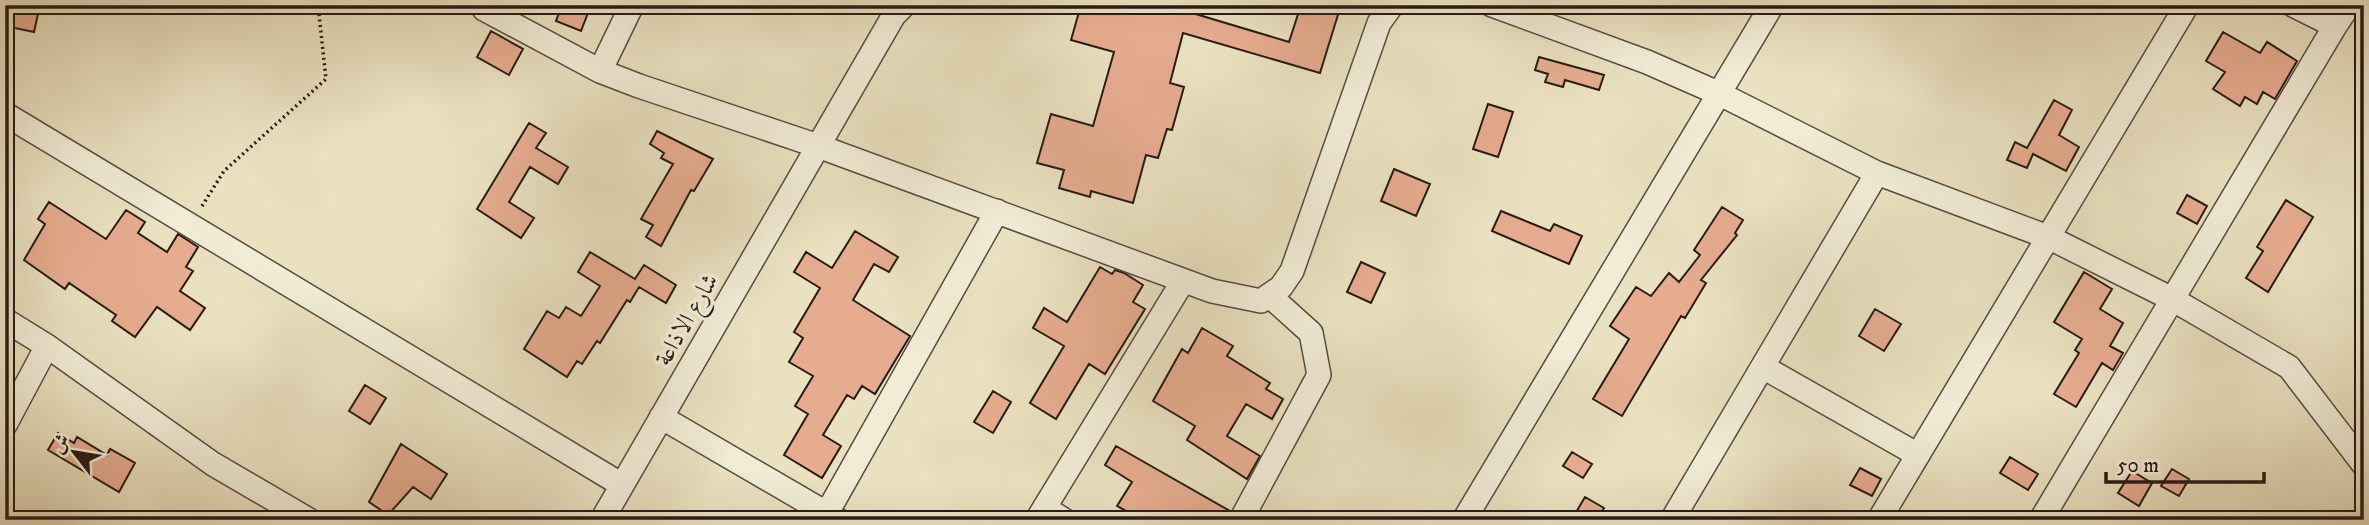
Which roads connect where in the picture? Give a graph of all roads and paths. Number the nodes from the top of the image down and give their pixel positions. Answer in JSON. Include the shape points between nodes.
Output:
{"nodes":[{"id":1,"x":318,"y":5,"type":"edge"},
{"id":2,"x":632,"y":5,"type":"edge"},
{"id":3,"x":904,"y":5,"type":"edge"},
{"id":4,"x":1392,"y":5,"type":"edge"},
{"id":5,"x":1492,"y":5,"type":"edge"},
{"id":6,"x":1772,"y":5,"type":"edge"},
{"id":7,"x":2187,"y":5,"type":"edge"},
{"id":8,"x":2293,"y":5,"type":"edge"},
{"id":9,"x":2349,"y":5,"type":"edge"},
{"id":10,"x":484,"y":9,"type":"dead end"},
{"id":11,"x":1535,"y":11,"type":"edge"},
{"id":12,"x":2335,"y":26,"type":"junction"},
{"id":13,"x":600,"y":71,"type":"junction"},
{"id":14,"x":1720,"y":94,"type":"junction"},
{"id":15,"x":5,"y":114,"type":"edge"},
{"id":16,"x":818,"y":146,"type":"junction"},
{"id":17,"x":1877,"y":173,"type":"junction"},
{"id":18,"x":997,"y":211,"type":"junction"},
{"id":19,"x":191,"y":223,"type":"junction"},
{"id":20,"x":2048,"y":237,"type":"junction"},
{"id":21,"x":1184,"y":281,"type":"junction"},
{"id":22,"x":1271,"y":297,"type":"junction"},
{"id":23,"x":2172,"y":299,"type":"junction"},
{"id":24,"x":5,"y":320,"type":"edge"},
{"id":25,"x":47,"y":346,"type":"junction"},
{"id":26,"x":1763,"y":367,"type":"junction"},
{"id":27,"x":661,"y":416,"type":"junction"},
{"id":28,"x":5,"y":425,"type":"edge"},
{"id":29,"x":1918,"y":455,"type":"junction"},
{"id":30,"x":2364,"y":465,"type":"edge"},
{"id":31,"x":622,"y":485,"type":"junction"},
{"id":32,"x":1049,"y":516,"type":"edge"},
{"id":33,"x":830,"y":518,"type":"edge"},
{"id":34,"x":309,"y":520,"type":"edge"},
{"id":35,"x":602,"y":520,"type":"edge"},
{"id":36,"x":1241,"y":520,"type":"edge"},
{"id":37,"x":1464,"y":520,"type":"edge"},
{"id":38,"x":1672,"y":520,"type":"edge"},
{"id":39,"x":1879,"y":520,"type":"edge"},
{"id":40,"x":2041,"y":520,"type":"edge"}],
"edges":[{"from":1,"to":19,"type":"path","via":[[326,79],[224,171]]},
{"from":2,"to":13,"type":"street"},
{"from":3,"to":16,"type":"street","name":"شارع الاذاعة"},
{"from":4,"to":22,"type":"street","via":[[1379,23],[1292,271]]},
{"from":5,"to":11,"type":"street"},
{"from":6,"to":14,"type":"street"},
{"from":7,"to":20,"type":"street"},
{"from":8,"to":12,"type":"street"},
{"from":9,"to":12,"type":"street"},
{"from":10,"to":13,"type":"street"},
{"from":11,"to":14,"type":"street"},
{"from":12,"to":23,"type":"street"},
{"from":13,"to":16,"type":"street"},
{"from":14,"to":17,"type":"street"},
{"from":14,"to":37,"type":"street"},
{"from":15,"to":19,"type":"street"},
{"from":16,"to":18,"type":"street"},
{"from":16,"to":27,"type":"street","name":"شارع الاذاعة"},
{"from":17,"to":20,"type":"street"},
{"from":17,"to":26,"type":"street"},
{"from":18,"to":21,"type":"street"},
{"from":18,"to":33,"type":"street"},
{"from":19,"to":31,"type":"street"},
{"from":20,"to":23,"type":"street"},
{"from":20,"to":29,"type":"street"},
{"from":21,"to":22,"type":"street","via":[[1251,301]]},
{"from":21,"to":32,"type":"street"},
{"from":22,"to":36,"type":"street","via":[[1311,333],[1319,374]]},
{"from":23,"to":30,"type":"street","via":[[2289,367]]},
{"from":23,"to":40,"type":"street"},
{"from":24,"to":25,"type":"street"},
{"from":25,"to":28,"type":"street"},
{"from":25,"to":34,"type":"street","via":[[213,464]]},
{"from":26,"to":29,"type":"street"},
{"from":26,"to":38,"type":"street"},
{"from":27,"to":31,"type":"street","name":"شارع الاذاعة"},
{"from":27,"to":33,"type":"street"},
{"from":29,"to":39,"type":"street"},
{"from":31,"to":35,"type":"street","name":"شارع الاذاعة"}]}
